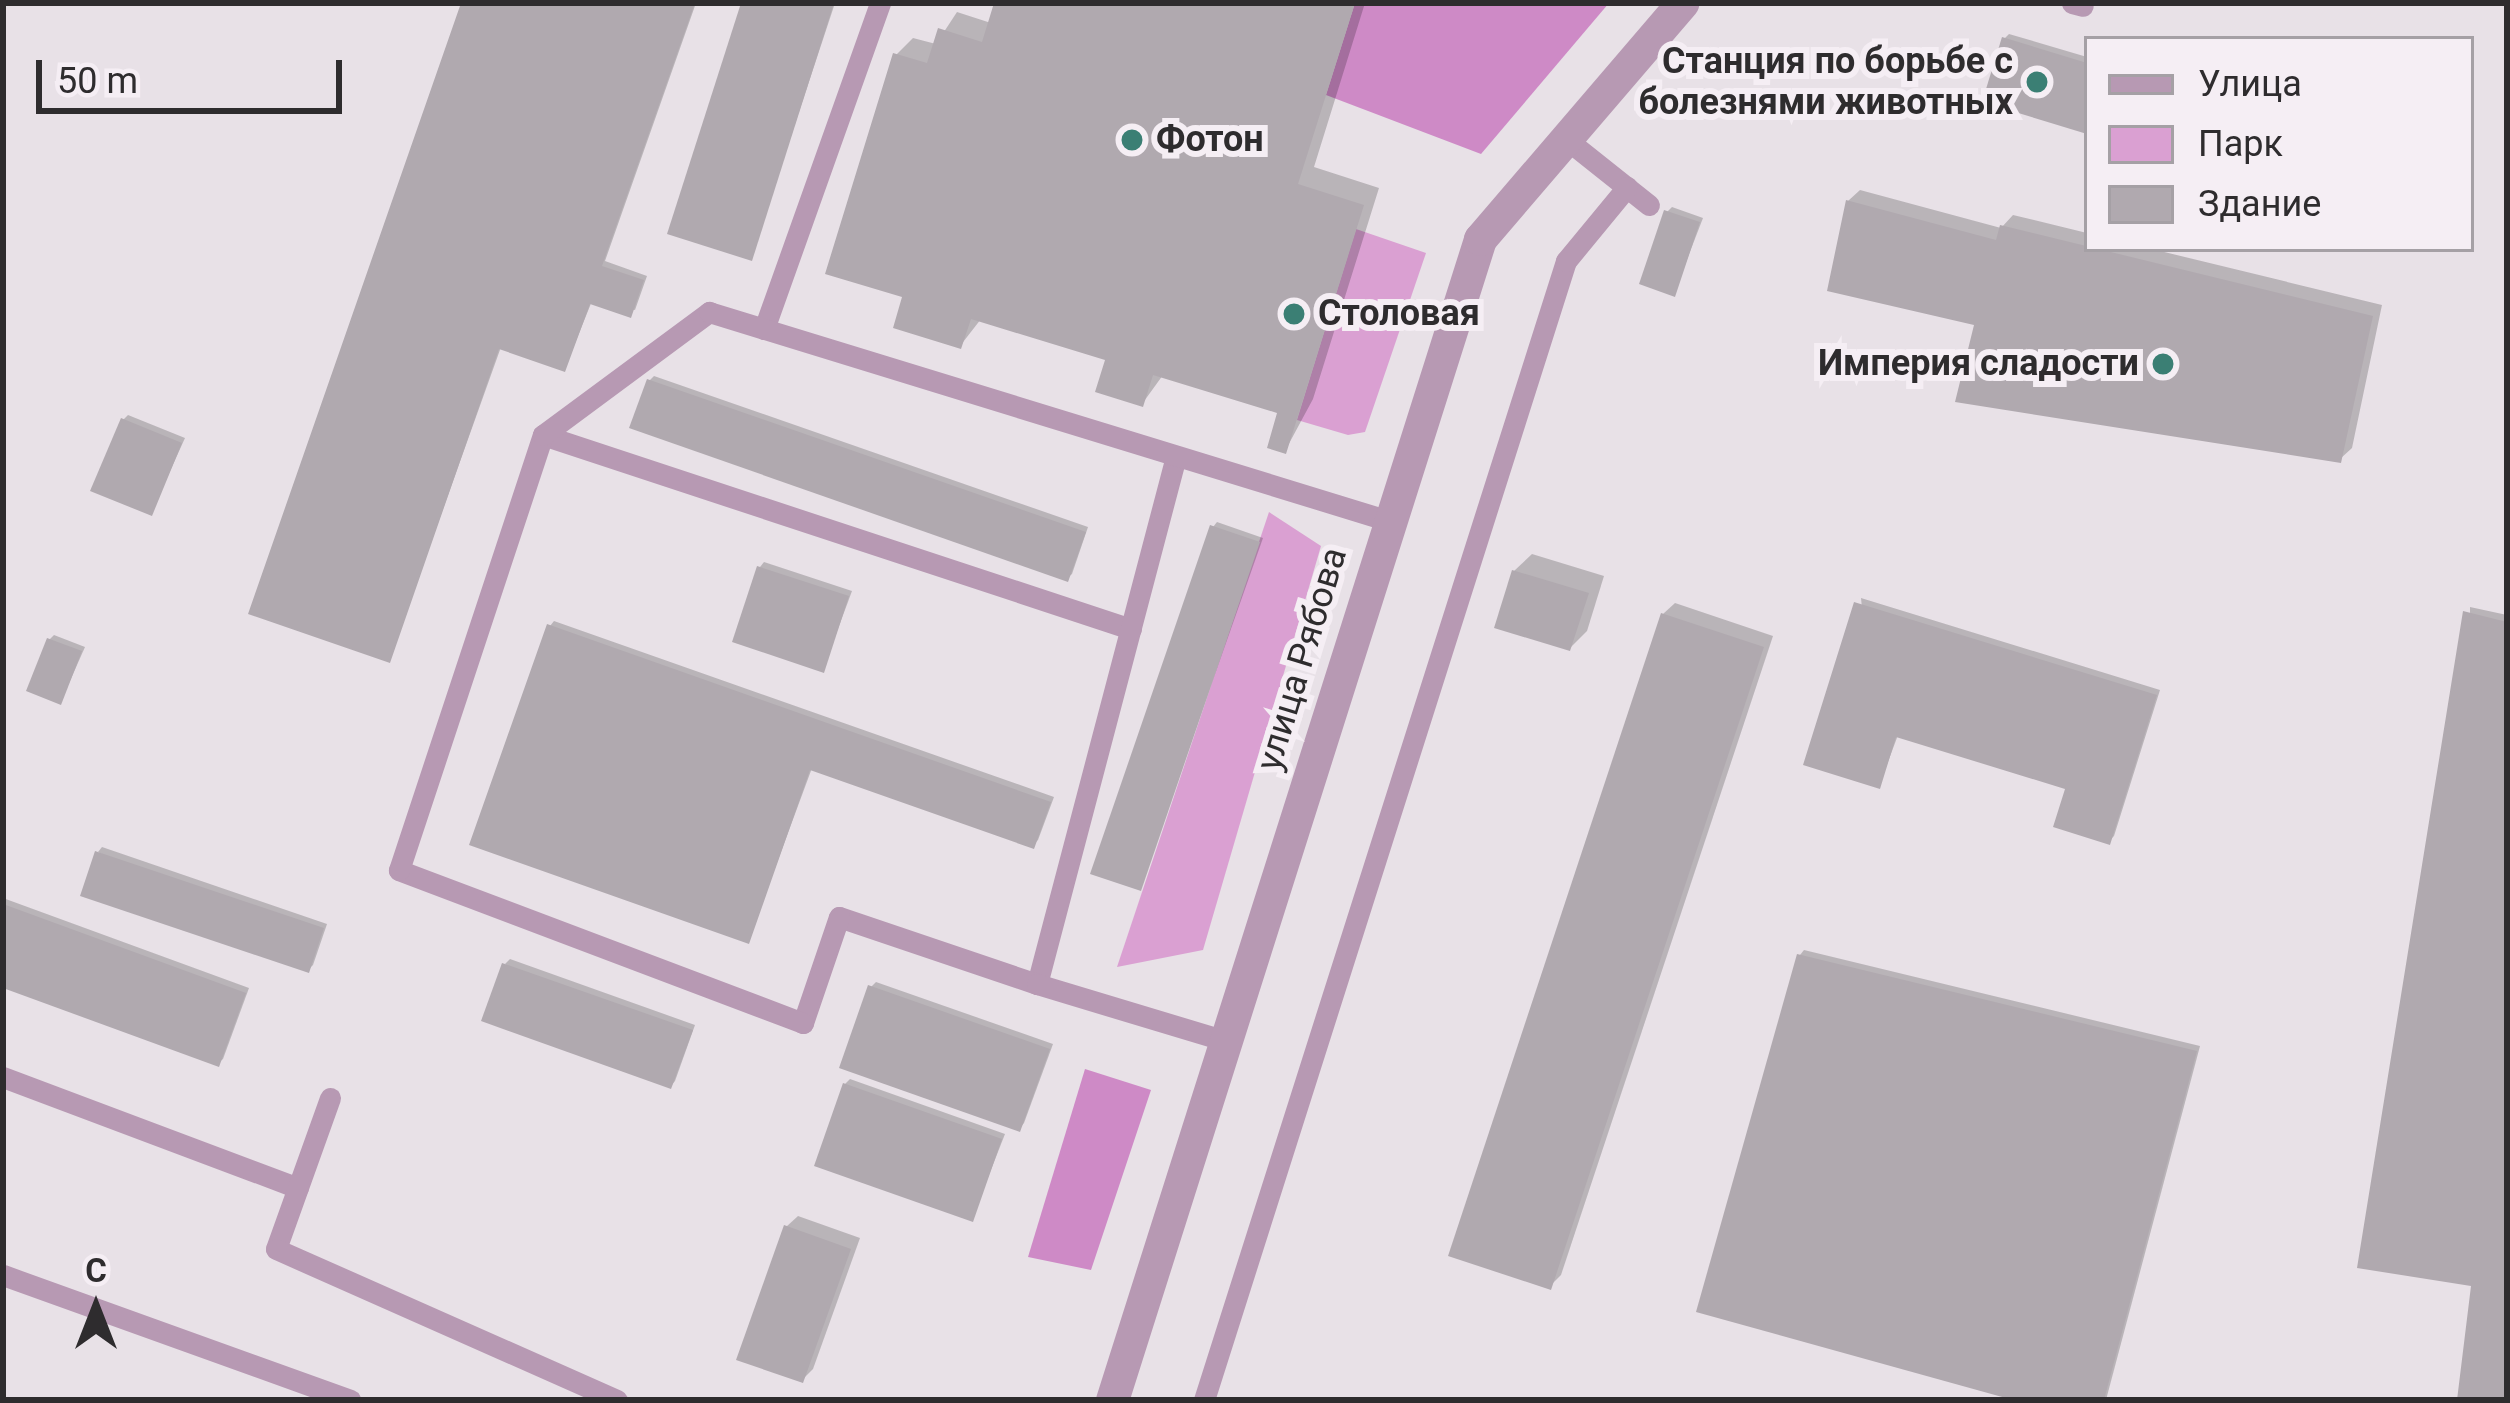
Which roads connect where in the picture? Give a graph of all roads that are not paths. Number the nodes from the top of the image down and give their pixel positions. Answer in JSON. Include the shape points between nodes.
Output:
{"nodes":[{"id":1,"x":880,"y":3,"type":"edge"},
{"id":2,"x":1682,"y":3,"type":"edge"},
{"id":3,"x":1565,"y":139,"type":"junction"},
{"id":4,"x":1627,"y":187,"type":"junction"},
{"id":5,"x":1649,"y":205,"type":"dead end"},
{"id":6,"x":764,"y":329,"type":"junction"},
{"id":7,"x":543,"y":435,"type":"junction"},
{"id":8,"x":1175,"y":460,"type":"junction"},
{"id":9,"x":1386,"y":520,"type":"junction"},
{"id":10,"x":1131,"y":629,"type":"junction"},
{"id":11,"x":1037,"y":984,"type":"junction"},
{"id":12,"x":1223,"y":1040,"type":"junction"},
{"id":13,"x":3,"y":1077,"type":"edge"},
{"id":14,"x":330,"y":1098,"type":"dead end"},
{"id":15,"x":298,"y":1188,"type":"junction"},
{"id":16,"x":3,"y":1276,"type":"edge"},
{"id":17,"x":350,"y":1400,"type":"edge"},
{"id":18,"x":617,"y":1400,"type":"edge"},
{"id":19,"x":1112,"y":1400,"type":"edge"},
{"id":20,"x":1204,"y":1400,"type":"edge"}],
"edges":[{"from":1,"to":6,"type":"lane"},
{"from":2,"to":3,"type":"street","name":"улица Рябова"},
{"from":3,"to":4,"type":"lane"},
{"from":3,"to":9,"type":"street","name":"улица Рябова","via":[[1480,239]]},
{"from":4,"to":5,"type":"lane"},
{"from":4,"to":20,"type":"lane","via":[[1566,261]]},
{"from":6,"to":7,"type":"lane","via":[[709,312]]},
{"from":6,"to":8,"type":"lane"},
{"from":7,"to":10,"type":"lane"},
{"from":7,"to":11,"type":"lane","via":[[398,870],[803,1022],[839,917]]},
{"from":8,"to":9,"type":"lane"},
{"from":8,"to":10,"type":"lane"},
{"from":9,"to":12,"type":"street","name":"улица Рябова"},
{"from":10,"to":11,"type":"lane"},
{"from":11,"to":12,"type":"lane"},
{"from":12,"to":19,"type":"street","name":"улица Рябова"},
{"from":13,"to":15,"type":"lane"},
{"from":14,"to":15,"type":"lane"},
{"from":15,"to":18,"type":"lane","via":[[276,1249]]},
{"from":16,"to":17,"type":"lane"}]}
